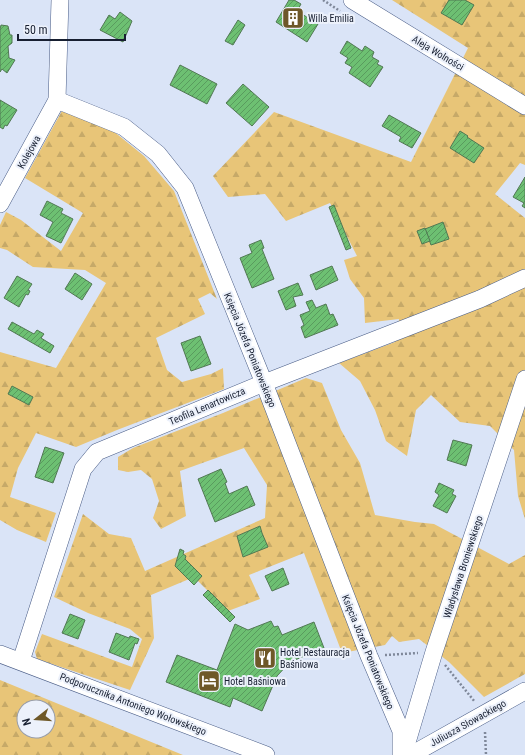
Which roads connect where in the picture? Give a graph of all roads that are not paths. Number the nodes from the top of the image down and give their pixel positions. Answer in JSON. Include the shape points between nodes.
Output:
{"nodes":[{"id":1,"x":60,"y":0,"type":"edge"},
{"id":2,"x":352,"y":0,"type":"edge"},
{"id":3,"x":57,"y":100,"type":"junction"},
{"id":4,"x":525,"y":106,"type":"edge"},
{"id":5,"x":0,"y":204,"type":"edge"},
{"id":6,"x":525,"y":278,"type":"edge"},
{"id":7,"x":525,"y":379,"type":"edge"},
{"id":8,"x":264,"y":382,"type":"junction"},
{"id":9,"x":0,"y":654,"type":"edge"},
{"id":10,"x":21,"y":661,"type":"junction"},
{"id":11,"x":525,"y":691,"type":"edge"},
{"id":12,"x":266,"y":755,"type":"edge"},
{"id":13,"x":402,"y":755,"type":"edge"},
{"id":14,"x":411,"y":755,"type":"edge"}],
"edges":[{"from":1,"to":3,"type":"street"},
{"from":2,"to":4,"type":"street","name":"Aleja Wolności"},
{"from":3,"to":5,"type":"street","name":"Kolejowa"},
{"from":3,"to":8,"type":"street","name":"Księcia Józefa Poniatowskiego","via":[[124,127],[158,154],[185,188]]},
{"from":6,"to":8,"type":"street","name":"Teofila Lenartowicza","via":[[480,299]]},
{"from":7,"to":13,"type":"street","name":"Władysława Broniewskiego"},
{"from":8,"to":10,"type":"street","name":"Teofila Lenartowicza","via":[[97,452],[83,469]]},
{"from":8,"to":13,"type":"street","name":"Księcia Józefa Poniatowskiego","via":[[369,656],[401,732]]},
{"from":9,"to":10,"type":"street","name":"Podporucznika Antoniego Wołowskiego"},
{"from":10,"to":12,"type":"street","name":"Podporucznika Antoniego Wołowskiego"},
{"from":11,"to":14,"type":"street","name":"Juliusza Słowackiego"}]}
